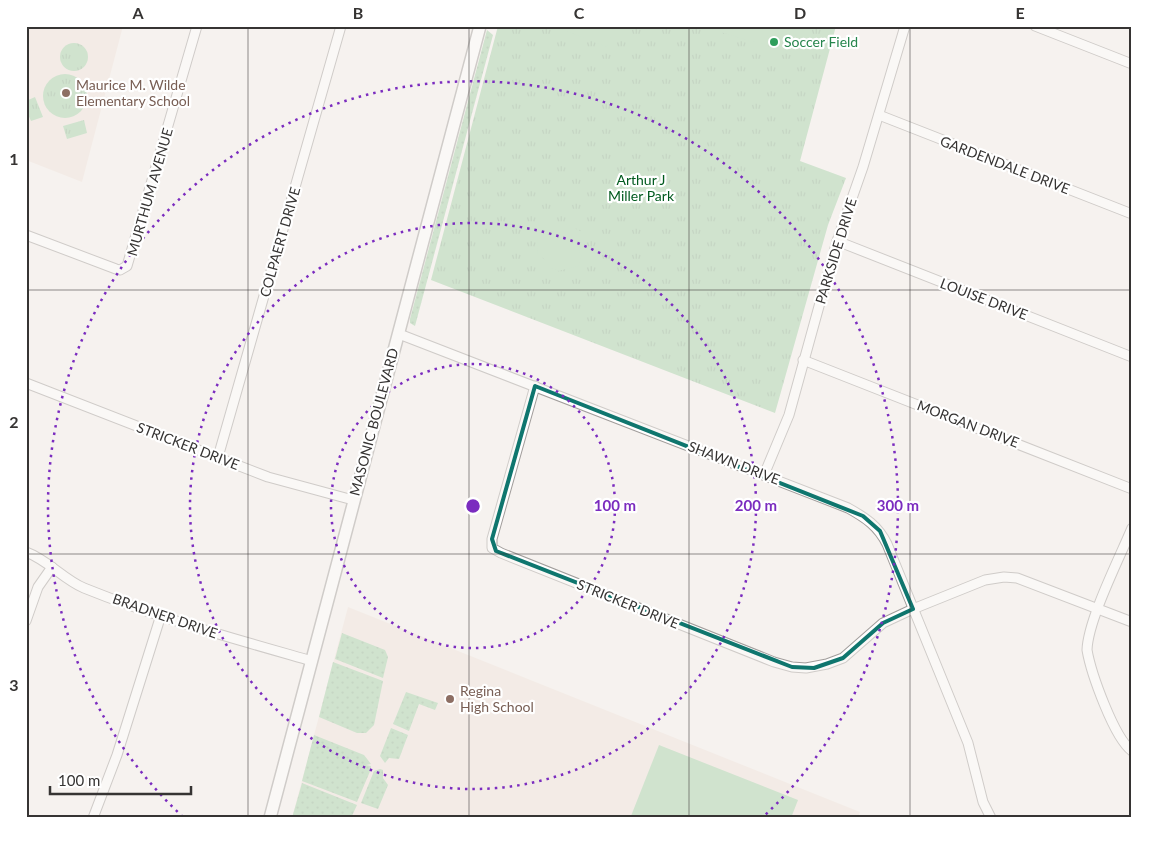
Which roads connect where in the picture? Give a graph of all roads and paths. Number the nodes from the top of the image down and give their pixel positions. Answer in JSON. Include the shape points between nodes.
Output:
{"nodes":[{"id":1,"x":197,"y":26,"type":"edge"},
{"id":2,"x":341,"y":26,"type":"edge"},
{"id":3,"x":480,"y":26,"type":"edge"},
{"id":4,"x":905,"y":26,"type":"edge"},
{"id":5,"x":1035,"y":26,"type":"edge"},
{"id":6,"x":1132,"y":64,"type":"edge"},
{"id":7,"x":879,"y":115,"type":"junction"},
{"id":8,"x":1132,"y":214,"type":"edge"},
{"id":9,"x":26,"y":235,"type":"edge"},
{"id":10,"x":837,"y":241,"type":"junction"},
{"id":11,"x":399,"y":334,"type":"junction"},
{"id":12,"x":1132,"y":357,"type":"edge"},
{"id":13,"x":804,"y":360,"type":"junction"},
{"id":14,"x":26,"y":384,"type":"edge"},
{"id":15,"x":535,"y":386,"type":"junction"},
{"id":16,"x":218,"y":457,"type":"junction"},
{"id":17,"x":764,"y":475,"type":"junction"},
{"id":18,"x":1132,"y":489,"type":"edge"},
{"id":19,"x":353,"y":500,"type":"junction"},
{"id":20,"x":1132,"y":528,"type":"edge"},
{"id":21,"x":26,"y":552,"type":"edge"},
{"id":22,"x":52,"y":567,"type":"junction"},
{"id":23,"x":913,"y":609,"type":"junction"},
{"id":24,"x":1099,"y":609,"type":"junction"},
{"id":25,"x":161,"y":615,"type":"junction"},
{"id":26,"x":26,"y":621,"type":"edge"},
{"id":27,"x":1132,"y":622,"type":"edge"},
{"id":28,"x":312,"y":661,"type":"junction"},
{"id":29,"x":1132,"y":751,"type":"edge"},
{"id":30,"x":93,"y":818,"type":"edge"},
{"id":31,"x":270,"y":818,"type":"edge"},
{"id":32,"x":991,"y":818,"type":"edge"}],
"edges":[{"from":1,"to":9,"type":"street","name":"MURTHUM AVENUE","via":[[130,262],[124,269],[116,269]]},
{"from":2,"to":16,"type":"street","name":"COLPAERT DRIVE"},
{"from":3,"to":11,"type":"street","name":"MASONIC BOULEVARD"},
{"from":4,"to":7,"type":"street","name":"PARKSIDE DRIVE"},
{"from":5,"to":6,"type":"street"},
{"from":7,"to":8,"type":"street","name":"GARDENDALE DRIVE"},
{"from":7,"to":10,"type":"street","name":"PARKSIDE DRIVE"},
{"from":10,"to":12,"type":"street","name":"LOUISE DRIVE"},
{"from":10,"to":13,"type":"street","name":"PARKSIDE DRIVE"},
{"from":11,"to":15,"type":"street","name":"SHAWN DRIVE"},
{"from":11,"to":19,"type":"street","name":"MASONIC BOULEVARD"},
{"from":13,"to":17,"type":"street","name":"PARKSIDE DRIVE","via":[[788,416]]},
{"from":13,"to":18,"type":"street","name":"MORGAN DRIVE"},
{"from":14,"to":16,"type":"street","name":"STRICKER DRIVE"},
{"from":15,"to":17,"type":"street","name":"SHAWN DRIVE"},
{"from":15,"to":23,"type":"street","name":"STRICKER DRIVE","via":[[492,540],[492,548],[496,551],[792,667],[814,668],[843,658],[883,623]]},
{"from":16,"to":19,"type":"street","name":"STRICKER DRIVE","via":[[268,477]]},
{"from":17,"to":23,"type":"street","name":"SHAWN DRIVE","via":[[848,508],[872,523],[884,538]]},
{"from":19,"to":28,"type":"street","name":"MASONIC BOULEVARD"},
{"from":20,"to":24,"type":"street"},
{"from":21,"to":22,"type":"street","name":"BRADNER DRIVE"},
{"from":22,"to":25,"type":"street","name":"BRADNER DRIVE","via":[[82,587]]},
{"from":22,"to":26,"type":"street","via":[[38,587]]},
{"from":23,"to":24,"type":"street","via":[[985,580],[1004,577],[1017,578]]},
{"from":23,"to":32,"type":"street","name":"SHAWN DRIVE","via":[[968,743],[983,802]]},
{"from":24,"to":27,"type":"street"},
{"from":24,"to":29,"type":"street","via":[[1087,642],[1088,657],[1120,738]]},
{"from":25,"to":28,"type":"street","name":"BRADNER DRIVE"},
{"from":25,"to":30,"type":"street"},
{"from":28,"to":31,"type":"street","name":"MASONIC BOULEVARD"}]}
